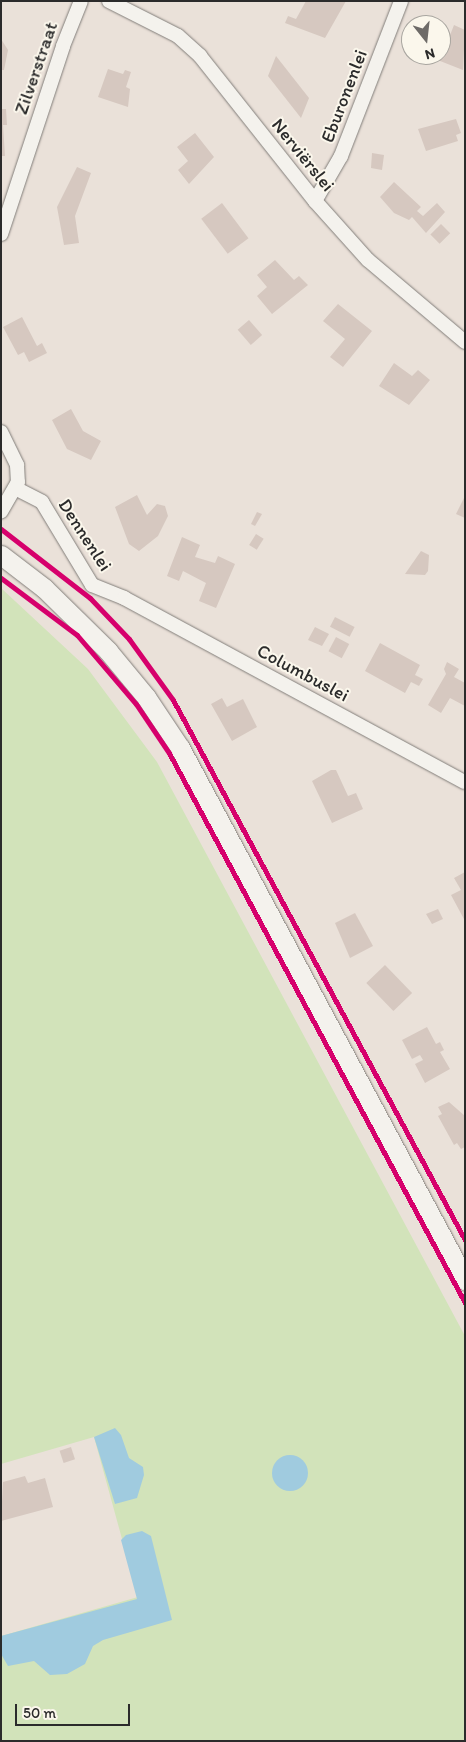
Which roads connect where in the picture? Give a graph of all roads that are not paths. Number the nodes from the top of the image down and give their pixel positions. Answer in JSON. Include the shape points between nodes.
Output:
{"nodes":[{"id":1,"x":81,"y":1,"type":"edge"},
{"id":2,"x":109,"y":1,"type":"edge"},
{"id":3,"x":401,"y":1,"type":"edge"},
{"id":4,"x":315,"y":201,"type":"junction"},
{"id":5,"x":1,"y":234,"type":"edge"},
{"id":6,"x":465,"y":342,"type":"edge"},
{"id":7,"x":1,"y":432,"type":"edge"},
{"id":8,"x":17,"y":489,"type":"junction"},
{"id":9,"x":1,"y":511,"type":"edge"},
{"id":10,"x":1,"y":555,"type":"edge"},
{"id":11,"x":124,"y":598,"type":"joint"},
{"id":12,"x":465,"y":782,"type":"edge"},
{"id":13,"x":465,"y":1280,"type":"edge"}],
"edges":[{"from":1,"to":5,"type":"street","name":"Zilverstraat","via":[[62,46]]},
{"from":2,"to":4,"type":"street","name":"Nerviërslei","via":[[178,36],[200,56]]},
{"from":3,"to":4,"type":"street","name":"Eburonenlei","via":[[342,156]]},
{"from":4,"to":6,"type":"street","name":"Nerviërslei","via":[[368,260]]},
{"from":7,"to":8,"type":"street","via":[[17,465]]},
{"from":8,"to":9,"type":"street"},
{"from":8,"to":11,"type":"street","name":"Dennenlei","via":[[42,502],[92,585]]},
{"from":10,"to":13,"type":"main road","via":[[44,588],[108,651],[146,697],[180,748]]},
{"from":11,"to":12,"type":"street","name":"Columbuslei"}]}
